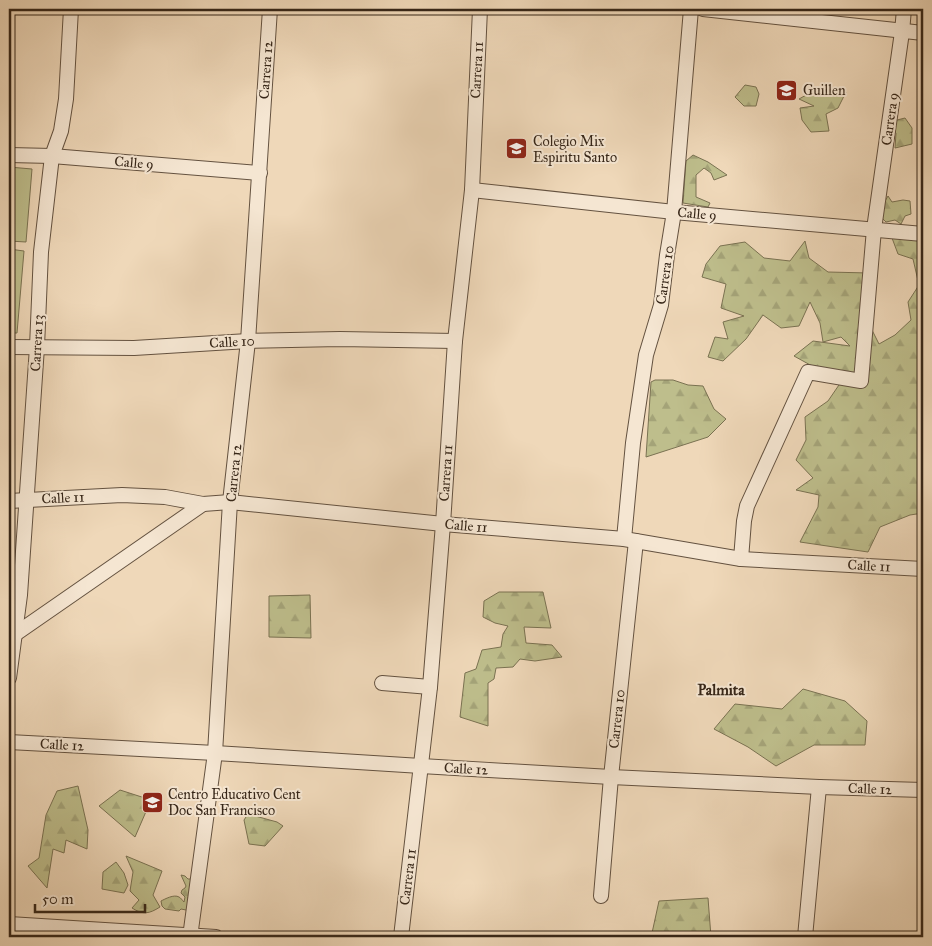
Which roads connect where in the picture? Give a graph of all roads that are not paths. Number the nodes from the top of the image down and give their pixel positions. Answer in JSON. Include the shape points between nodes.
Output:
{"nodes":[{"id":1,"x":71,"y":9,"type":"edge"},
{"id":2,"x":270,"y":9,"type":"edge"},
{"id":3,"x":480,"y":9,"type":"edge"},
{"id":4,"x":691,"y":9,"type":"edge"},
{"id":5,"x":703,"y":9,"type":"edge"},
{"id":6,"x":904,"y":9,"type":"edge"},
{"id":7,"x":902,"y":32,"type":"junction"},
{"id":8,"x":923,"y":33,"type":"edge"},
{"id":9,"x":9,"y":155,"type":"edge"},
{"id":10,"x":52,"y":156,"type":"junction"},
{"id":11,"x":260,"y":173,"type":"junction"},
{"id":12,"x":472,"y":190,"type":"junction"},
{"id":13,"x":674,"y":212,"type":"junction"},
{"id":14,"x":874,"y":230,"type":"junction"},
{"id":15,"x":923,"y":234,"type":"edge"},
{"id":16,"x":248,"y":341,"type":"junction"},
{"id":17,"x":455,"y":341,"type":"junction"},
{"id":18,"x":9,"y":347,"type":"edge"},
{"id":19,"x":38,"y":347,"type":"junction"},
{"id":20,"x":27,"y":500,"type":"junction"},
{"id":21,"x":9,"y":501,"type":"edge"},
{"id":22,"x":230,"y":502,"type":"junction"},
{"id":23,"x":203,"y":504,"type":"junction"},
{"id":24,"x":442,"y":524,"type":"junction"},
{"id":25,"x":630,"y":540,"type":"junction"},
{"id":26,"x":741,"y":559,"type":"junction"},
{"id":27,"x":923,"y":569,"type":"edge"},
{"id":28,"x":12,"y":637,"type":"edge"},
{"id":29,"x":9,"y":678,"type":"edge"},
{"id":30,"x":382,"y":683,"type":"dead end"},
{"id":31,"x":430,"y":687,"type":"junction"},
{"id":32,"x":9,"y":742,"type":"edge"},
{"id":33,"x":215,"y":752,"type":"junction"},
{"id":34,"x":421,"y":766,"type":"junction"},
{"id":35,"x":611,"y":777,"type":"junction"},
{"id":36,"x":819,"y":787,"type":"junction"},
{"id":37,"x":923,"y":790,"type":"edge"},
{"id":38,"x":601,"y":896,"type":"dead end"},
{"id":39,"x":9,"y":924,"type":"edge"},
{"id":40,"x":190,"y":936,"type":"edge"},
{"id":41,"x":216,"y":937,"type":"edge"},
{"id":42,"x":402,"y":937,"type":"edge"},
{"id":43,"x":805,"y":937,"type":"edge"}],
"edges":[{"from":1,"to":10,"type":"street","name":"Carrera 13","via":[[66,99]]},
{"from":2,"to":11,"type":"street","name":"Carrera 12"},
{"from":3,"to":12,"type":"street","name":"Carrera 11"},
{"from":4,"to":13,"type":"street","name":"Carrera 10"},
{"from":5,"to":7,"type":"street"},
{"from":6,"to":7,"type":"street","name":"Carrera 9"},
{"from":7,"to":8,"type":"street"},
{"from":7,"to":14,"type":"street","name":"Carrera 9"},
{"from":9,"to":10,"type":"street","name":"Calle 9"},
{"from":10,"to":11,"type":"street","name":"Calle 9"},
{"from":10,"to":19,"type":"street","name":"Carrera 13","via":[[41,252]]},
{"from":11,"to":16,"type":"street","name":"Carrera 12"},
{"from":12,"to":13,"type":"street","name":"Calle 9"},
{"from":12,"to":17,"type":"street","name":"Carrera 11"},
{"from":13,"to":14,"type":"street","name":"Calle 9"},
{"from":13,"to":25,"type":"street","name":"Carrera 10","via":[[661,304],[646,355],[633,442]]},
{"from":14,"to":15,"type":"street","name":"Calle 9"},
{"from":14,"to":26,"type":"street","name":"Carrera 9","via":[[861,381],[808,372],[748,506]]},
{"from":16,"to":17,"type":"street","name":"Calle 10"},
{"from":16,"to":19,"type":"street","name":"Calle 10","via":[[134,348]]},
{"from":16,"to":22,"type":"street","name":"Carrera 12"},
{"from":17,"to":24,"type":"street","name":"Carrera 11"},
{"from":18,"to":19,"type":"street","name":"Calle 10"},
{"from":19,"to":20,"type":"street","name":"Carrera 13"},
{"from":20,"to":21,"type":"street","name":"Calle 11"},
{"from":20,"to":23,"type":"street","name":"Calle 11","via":[[122,495],[165,497]]},
{"from":20,"to":28,"type":"street","name":"Carrera 13","via":[[20,595]]},
{"from":22,"to":23,"type":"street","name":"Calle 11"},
{"from":22,"to":24,"type":"street","name":"Calle 11"},
{"from":22,"to":33,"type":"street","name":"Carrera 12"},
{"from":23,"to":28,"type":"street"},
{"from":24,"to":25,"type":"street","name":"Calle 11"},
{"from":24,"to":31,"type":"street","name":"Carrera 11"},
{"from":25,"to":26,"type":"street","name":"Calle 11"},
{"from":25,"to":35,"type":"street","name":"Carrera 10"},
{"from":26,"to":27,"type":"street","name":"Calle 11"},
{"from":28,"to":29,"type":"street","name":"Carrera 13"},
{"from":30,"to":31,"type":"street"},
{"from":31,"to":34,"type":"street","name":"Carrera 11"},
{"from":32,"to":33,"type":"street","name":"Calle 12"},
{"from":33,"to":34,"type":"street","name":"Calle 12"},
{"from":33,"to":40,"type":"street","name":"Carrera 12"},
{"from":34,"to":35,"type":"street","name":"Calle 12"},
{"from":34,"to":42,"type":"street","name":"Carrera 11"},
{"from":35,"to":36,"type":"street","name":"Calle 12"},
{"from":35,"to":38,"type":"street","name":"Carrera 10"},
{"from":36,"to":37,"type":"street","name":"Calle 12"},
{"from":36,"to":43,"type":"street"},
{"from":39,"to":40,"type":"street"},
{"from":40,"to":41,"type":"street"}]}
